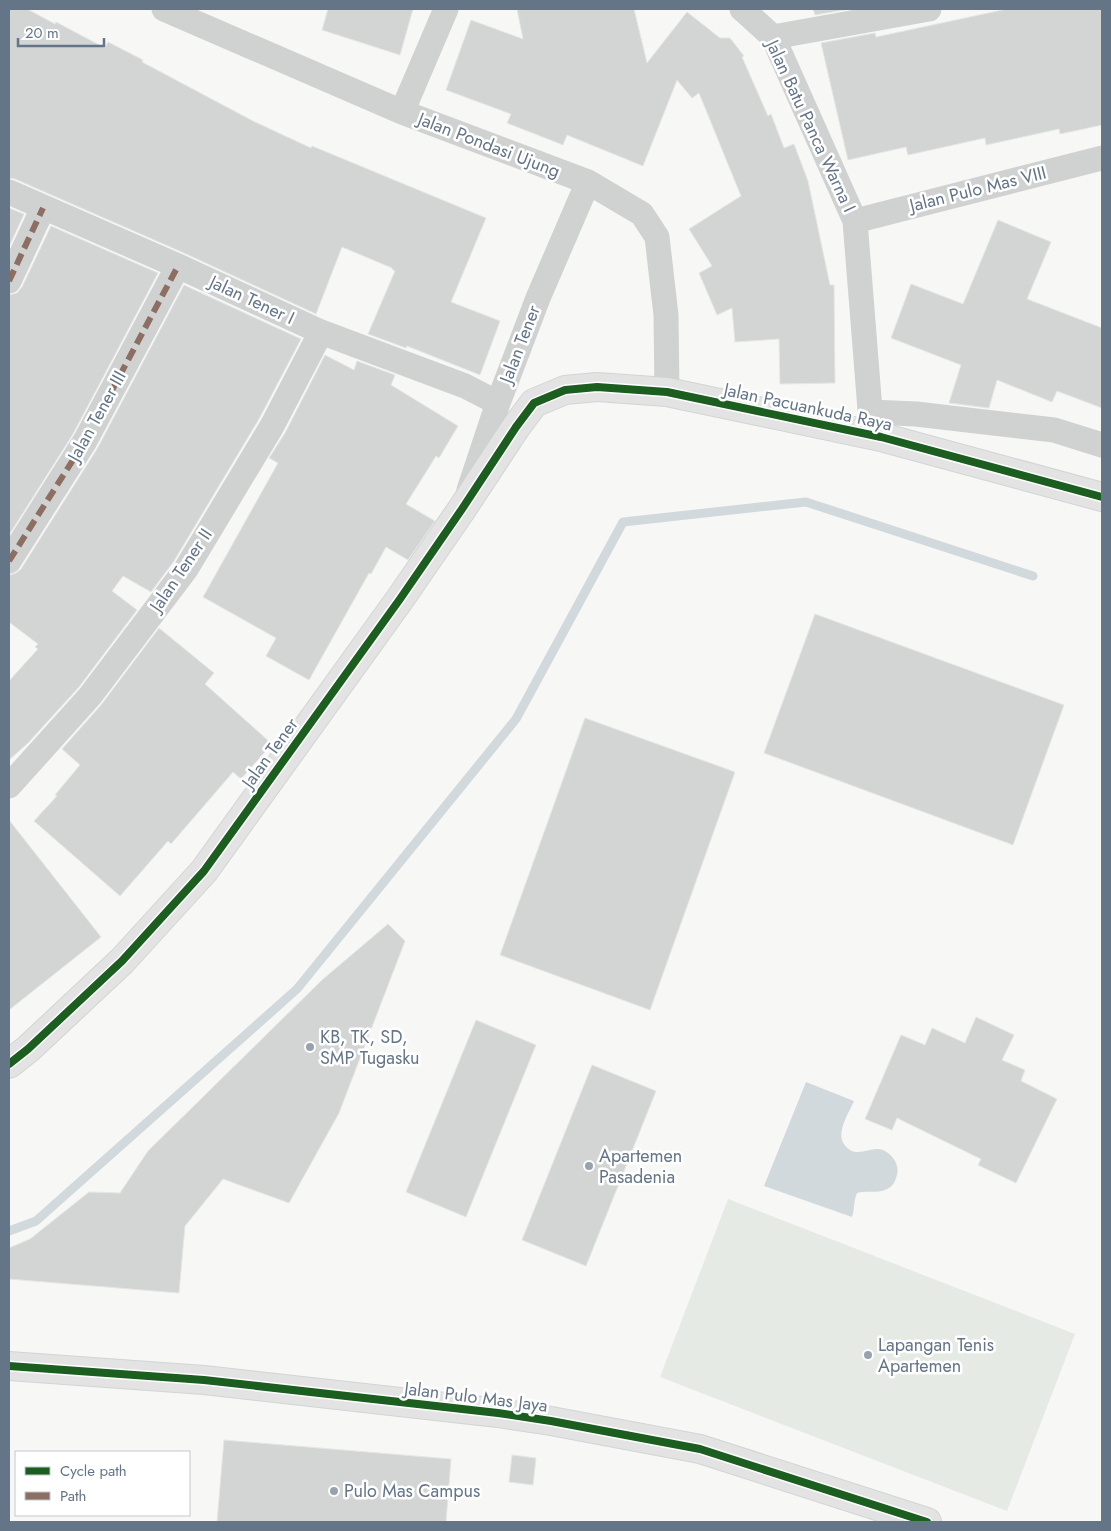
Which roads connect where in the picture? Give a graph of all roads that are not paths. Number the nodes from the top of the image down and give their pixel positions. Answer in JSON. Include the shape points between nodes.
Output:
{"nodes":[{"id":1,"x":164,"y":9,"type":"edge"},
{"id":2,"x":446,"y":9,"type":"edge"},
{"id":3,"x":742,"y":9,"type":"edge"},
{"id":4,"x":929,"y":9,"type":"edge"},
{"id":5,"x":773,"y":37,"type":"junction"},
{"id":6,"x":402,"y":112,"type":"junction"},
{"id":7,"x":1102,"y":158,"type":"edge"},
{"id":8,"x":588,"y":182,"type":"junction"},
{"id":9,"x":9,"y":192,"type":"edge"},
{"id":10,"x":43,"y":208,"type":"junction"},
{"id":11,"x":855,"y":221,"type":"junction"},
{"id":12,"x":178,"y":266,"type":"junction"},
{"id":13,"x":9,"y":281,"type":"edge"},
{"id":14,"x":321,"y":332,"type":"junction"},
{"id":15,"x":667,"y":392,"type":"junction"},
{"id":16,"x":498,"y":403,"type":"junction"},
{"id":17,"x":916,"y":414,"type":"junction"},
{"id":18,"x":871,"y":423,"type":"junction"},
{"id":19,"x":516,"y":427,"type":"joint"},
{"id":20,"x":1102,"y":444,"type":"edge"},
{"id":21,"x":918,"y":447,"type":"junction"},
{"id":22,"x":1102,"y":497,"type":"edge"},
{"id":23,"x":462,"y":509,"type":"junction"},
{"id":24,"x":9,"y":561,"type":"edge"},
{"id":25,"x":9,"y":786,"type":"edge"},
{"id":26,"x":9,"y":1064,"type":"edge"},
{"id":27,"x":9,"y":1366,"type":"edge"},
{"id":28,"x":928,"y":1522,"type":"edge"}],
"edges":[{"from":1,"to":6,"type":"street","name":"Jalan Pondasi Ujung"},
{"from":2,"to":6,"type":"street"},
{"from":3,"to":5,"type":"street","name":"Jalan Batu Panca Warna I"},
{"from":4,"to":5,"type":"street"},
{"from":5,"to":11,"type":"street","name":"Jalan Batu Panca Warna I"},
{"from":6,"to":8,"type":"street","name":"Jalan Pondasi Ujung"},
{"from":7,"to":11,"type":"street","name":"Jalan Pulo Mas VIII"},
{"from":8,"to":15,"type":"street","name":"Jalan Pondasi Ujung","via":[[642,214],[657,237],[666,314]]},
{"from":8,"to":16,"type":"street","name":"Jalan Tener","via":[[538,298]]},
{"from":9,"to":10,"type":"street","name":"Jalan Tener I"},
{"from":10,"to":12,"type":"street","name":"Jalan Tener I"},
{"from":10,"to":13,"type":"street"},
{"from":11,"to":18,"type":"street","name":"Jalan Batu Panca Warna I"},
{"from":12,"to":14,"type":"street","name":"Jalan Tener I"},
{"from":12,"to":24,"type":"street","name":"Jalan Tener III","via":[[85,441]]},
{"from":14,"to":16,"type":"street","name":"Jalan Tener I","via":[[465,386]]},
{"from":14,"to":25,"type":"street","name":"Jalan Tener II","via":[[272,426],[186,568],[90,696]]},
{"from":15,"to":18,"type":"street","name":"Jalan Pacuankuda Raya"},
{"from":15,"to":19,"type":"street","name":"Jalan Pacuankuda Raya","via":[[597,387],[565,390],[534,404]]},
{"from":16,"to":23,"type":"street","name":"Jalan Tener"},
{"from":17,"to":18,"type":"street"},
{"from":17,"to":20,"type":"street","via":[[1054,430]]},
{"from":17,"to":21,"type":"street"},
{"from":18,"to":21,"type":"street","name":"Jalan Pacuankuda Raya"},
{"from":19,"to":23,"type":"street","name":"Jalan Tener"},
{"from":21,"to":22,"type":"street","name":"Jalan Pacuankuda Raya"},
{"from":23,"to":26,"type":"street","name":"Jalan Tener","via":[[204,870],[122,961]]},
{"from":27,"to":28,"type":"street","name":"Jalan Pulo Mas Jaya","via":[[204,1380],[551,1421],[700,1449]]}]}
